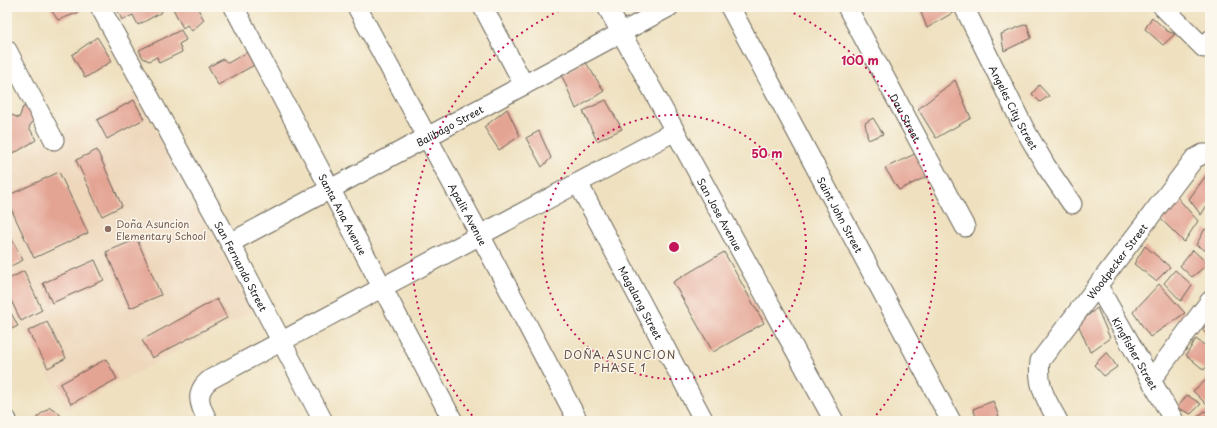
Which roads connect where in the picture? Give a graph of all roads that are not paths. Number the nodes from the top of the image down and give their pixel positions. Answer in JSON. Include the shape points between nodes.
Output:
{"nodes":[{"id":1,"x":100,"y":7,"type":"edge"},
{"id":2,"x":234,"y":7,"type":"edge"},
{"id":3,"x":357,"y":7,"type":"edge"},
{"id":4,"x":483,"y":7,"type":"edge"},
{"id":5,"x":607,"y":7,"type":"edge"},
{"id":6,"x":669,"y":7,"type":"edge"},
{"id":7,"x":730,"y":7,"type":"edge"},
{"id":8,"x":847,"y":7,"type":"edge"},
{"id":9,"x":964,"y":7,"type":"edge"},
{"id":10,"x":1163,"y":7,"type":"edge"},
{"id":11,"x":621,"y":33,"type":"junction"},
{"id":12,"x":1210,"y":40,"type":"edge"},
{"id":13,"x":7,"y":50,"type":"edge"},
{"id":14,"x":524,"y":85,"type":"junction"},
{"id":15,"x":675,"y":131,"type":"junction"},
{"id":16,"x":428,"y":137,"type":"junction"},
{"id":17,"x":54,"y":140,"type":"dead end"},
{"id":18,"x":1207,"y":154,"type":"edge"},
{"id":19,"x":578,"y":183,"type":"junction"},
{"id":20,"x":330,"y":190,"type":"junction"},
{"id":21,"x":1072,"y":204,"type":"dead end"},
{"id":22,"x":965,"y":227,"type":"dead end"},
{"id":23,"x":480,"y":235,"type":"junction"},
{"id":24,"x":230,"y":243,"type":"junction"},
{"id":25,"x":1098,"y":286,"type":"junction"},
{"id":26,"x":383,"y":287,"type":"junction"},
{"id":27,"x":1210,"y":301,"type":"edge"},
{"id":28,"x":281,"y":342,"type":"junction"},
{"id":29,"x":1151,"y":380,"type":"junction"},
{"id":30,"x":208,"y":421,"type":"edge"},
{"id":31,"x":323,"y":421,"type":"edge"},
{"id":32,"x":453,"y":421,"type":"edge"},
{"id":33,"x":578,"y":421,"type":"edge"},
{"id":34,"x":704,"y":421,"type":"edge"},
{"id":35,"x":834,"y":421,"type":"edge"},
{"id":36,"x":951,"y":421,"type":"edge"},
{"id":37,"x":1058,"y":421,"type":"edge"},
{"id":38,"x":1174,"y":421,"type":"edge"}],
"edges":[{"from":1,"to":24,"type":"street","name":"San Fernando Street"},
{"from":2,"to":20,"type":"street","name":"Santa Ana Avenue"},
{"from":3,"to":16,"type":"street","name":"Apalit Avenue"},
{"from":4,"to":14,"type":"street"},
{"from":5,"to":11,"type":"street","name":"San Jose Avenue"},
{"from":6,"to":11,"type":"street","name":"Balibago Street"},
{"from":7,"to":36,"type":"street","name":"Saint John Street"},
{"from":8,"to":22,"type":"street","name":"Dau Street"},
{"from":9,"to":21,"type":"street","name":"Angeles City Street","via":[[1024,128]]},
{"from":10,"to":12,"type":"street","via":[[1204,48]]},
{"from":11,"to":14,"type":"street","name":"Balibago Street"},
{"from":11,"to":15,"type":"street","name":"San Jose Avenue"},
{"from":13,"to":17,"type":"street"},
{"from":14,"to":16,"type":"street","name":"Balibago Street"},
{"from":15,"to":19,"type":"street"},
{"from":15,"to":35,"type":"street","name":"San Jose Avenue"},
{"from":16,"to":20,"type":"street","name":"Balibago Street"},
{"from":16,"to":23,"type":"street","name":"Apalit Avenue"},
{"from":18,"to":25,"type":"street","name":"Woodpecker Street","via":[[1194,159]]},
{"from":19,"to":23,"type":"street"},
{"from":19,"to":34,"type":"street","name":"Magalang Street"},
{"from":20,"to":24,"type":"street","name":"Balibago Street"},
{"from":20,"to":26,"type":"street","name":"Santa Ana Avenue"},
{"from":23,"to":26,"type":"street"},
{"from":23,"to":33,"type":"street","name":"Apalit Avenue"},
{"from":24,"to":28,"type":"street","name":"San Fernando Street"},
{"from":25,"to":29,"type":"street","name":"Kingfisher Street"},
{"from":25,"to":37,"type":"street","name":"Woodpecker Street","via":[[1040,361],[1038,374],[1041,388]]},
{"from":26,"to":28,"type":"street"},
{"from":26,"to":32,"type":"street","name":"Santa Ana Avenue"},
{"from":27,"to":29,"type":"street"},
{"from":28,"to":30,"type":"street","via":[[204,384],[200,396],[202,410]]},
{"from":28,"to":31,"type":"street","name":"San Fernando Street"},
{"from":29,"to":38,"type":"street","name":"Kingfisher Street"}]}
